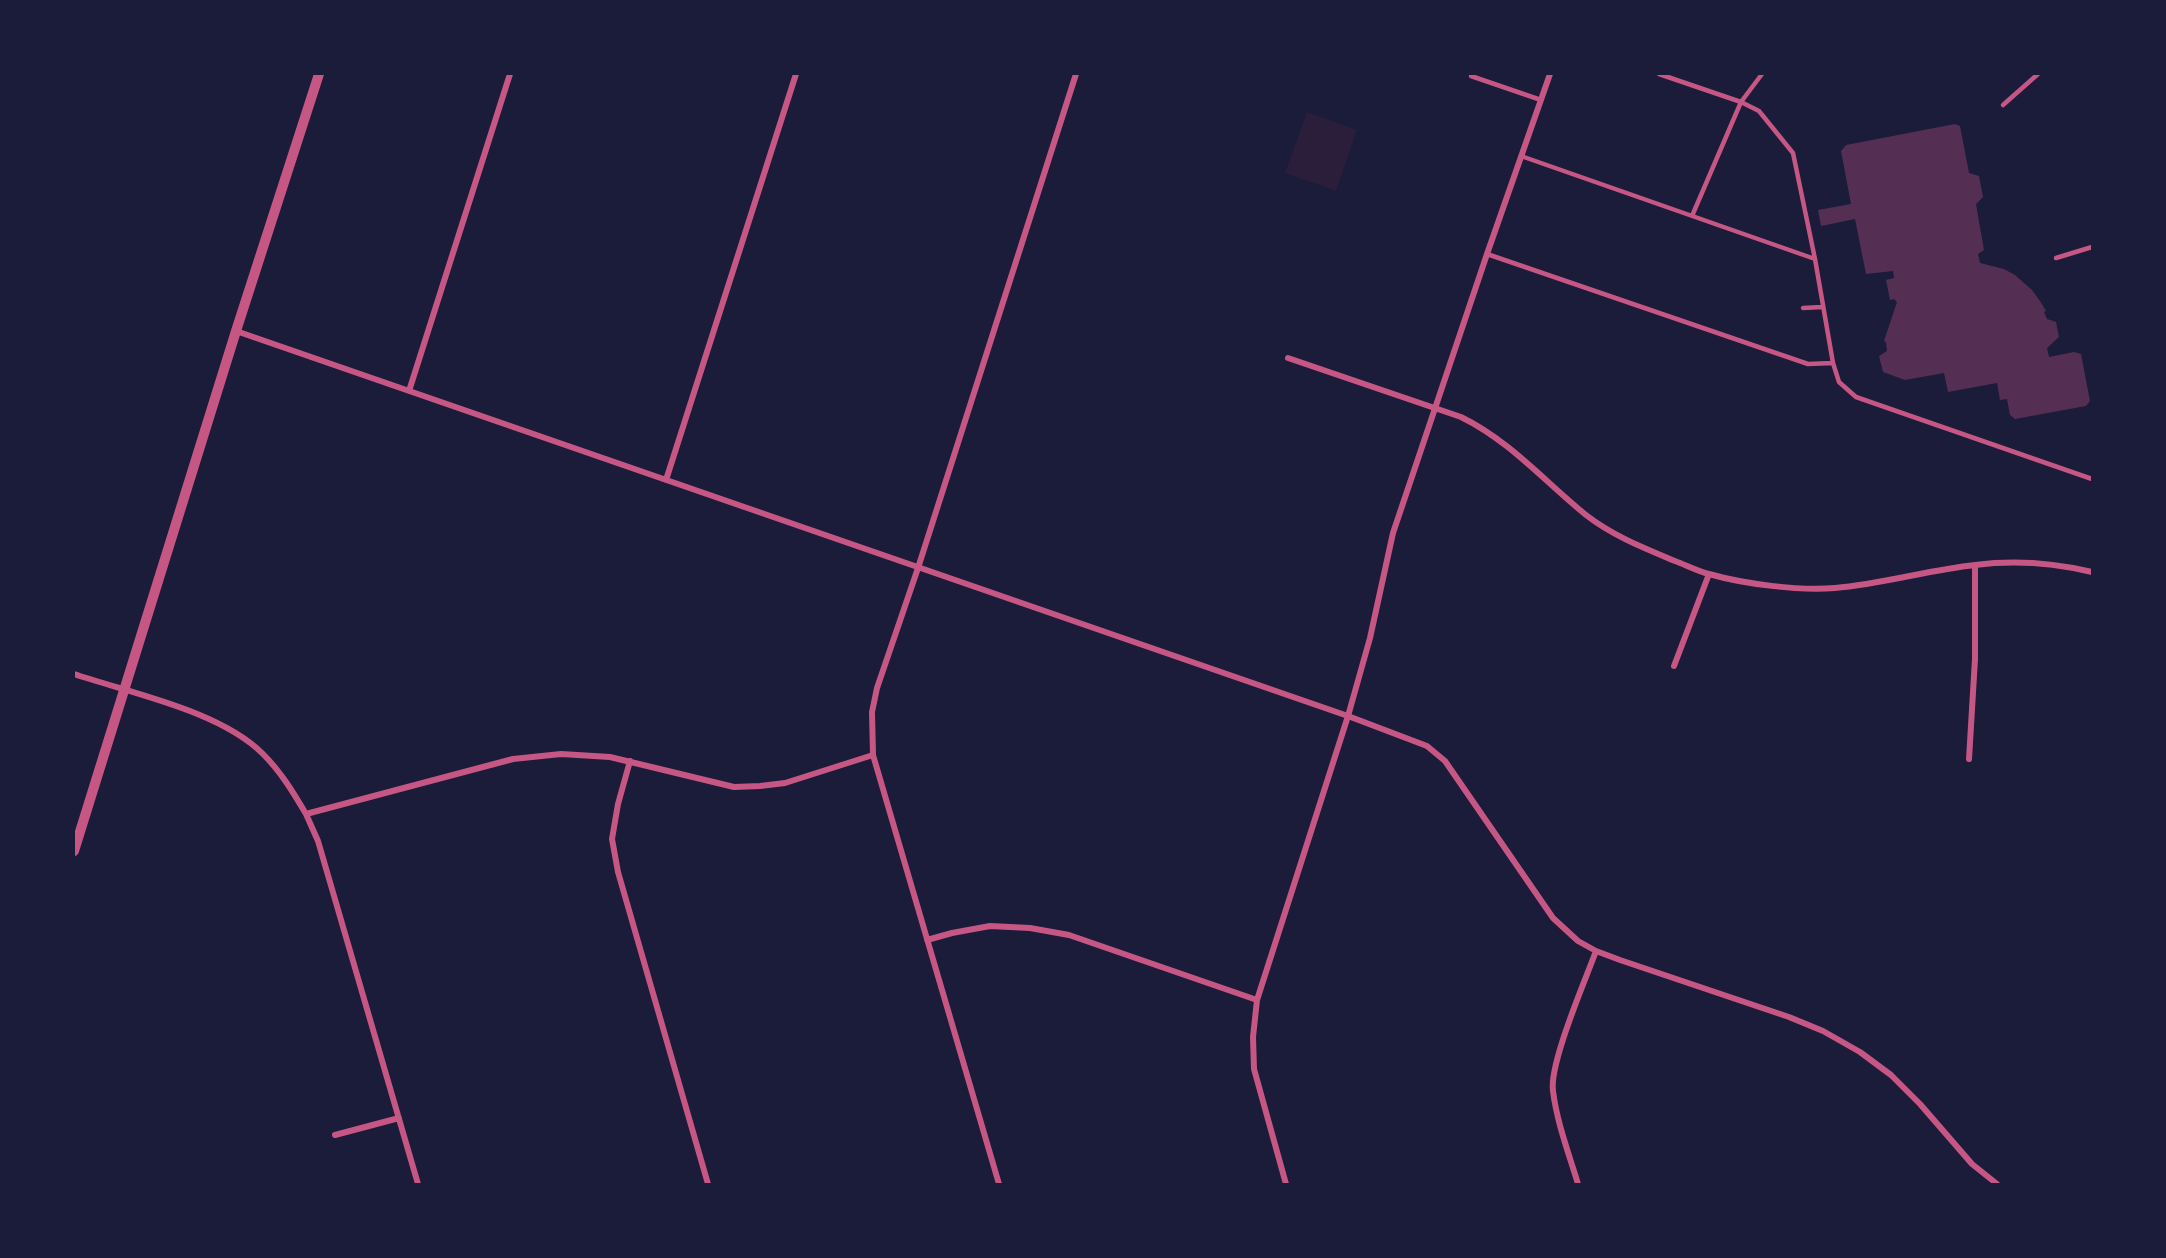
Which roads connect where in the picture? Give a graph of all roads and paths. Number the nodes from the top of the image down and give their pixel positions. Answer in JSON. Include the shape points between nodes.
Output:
{"nodes":[{"id":1,"x":320,"y":74,"type":"edge"},
{"id":2,"x":510,"y":74,"type":"edge"},
{"id":3,"x":796,"y":74,"type":"edge"},
{"id":4,"x":1076,"y":74,"type":"edge"},
{"id":5,"x":1465,"y":74,"type":"edge"},
{"id":6,"x":1550,"y":74,"type":"edge"},
{"id":7,"x":1659,"y":74,"type":"edge"},
{"id":8,"x":1762,"y":74,"type":"edge"},
{"id":9,"x":2038,"y":74,"type":"edge"},
{"id":10,"x":1472,"y":75,"type":"edge"},
{"id":11,"x":1541,"y":100,"type":"junction"},
{"id":12,"x":1741,"y":102,"type":"junction"},
{"id":13,"x":2003,"y":105,"type":"dead end"},
{"id":14,"x":1521,"y":156,"type":"junction"},
{"id":15,"x":1692,"y":216,"type":"junction"},
{"id":16,"x":2092,"y":247,"type":"edge"},
{"id":17,"x":1487,"y":254,"type":"junction"},
{"id":18,"x":2056,"y":258,"type":"dead end"},
{"id":19,"x":1815,"y":259,"type":"junction"},
{"id":20,"x":1822,"y":307,"type":"junction"},
{"id":21,"x":1803,"y":308,"type":"dead end"},
{"id":22,"x":236,"y":331,"type":"junction"},
{"id":23,"x":1288,"y":358,"type":"dead end"},
{"id":24,"x":1833,"y":363,"type":"junction"},
{"id":25,"x":409,"y":391,"type":"junction"},
{"id":26,"x":1435,"y":408,"type":"junction"},
{"id":27,"x":2092,"y":478,"type":"edge"},
{"id":28,"x":666,"y":480,"type":"junction"},
{"id":29,"x":1975,"y":565,"type":"junction"},
{"id":30,"x":918,"y":568,"type":"junction"},
{"id":31,"x":2092,"y":572,"type":"edge"},
{"id":32,"x":1709,"y":574,"type":"junction"},
{"id":33,"x":1674,"y":666,"type":"dead end"},
{"id":34,"x":74,"y":674,"type":"edge"},
{"id":35,"x":124,"y":690,"type":"junction"},
{"id":36,"x":1348,"y":716,"type":"junction"},
{"id":37,"x":873,"y":756,"type":"junction"},
{"id":38,"x":1969,"y":759,"type":"dead end"},
{"id":39,"x":630,"y":761,"type":"junction"},
{"id":40,"x":306,"y":814,"type":"junction"},
{"id":41,"x":74,"y":851,"type":"edge"},
{"id":42,"x":927,"y":940,"type":"junction"},
{"id":43,"x":1596,"y":951,"type":"junction"},
{"id":44,"x":1257,"y":1000,"type":"junction"},
{"id":45,"x":399,"y":1118,"type":"junction"},
{"id":46,"x":335,"y":1135,"type":"dead end"},
{"id":47,"x":418,"y":1185,"type":"edge"},
{"id":48,"x":708,"y":1185,"type":"edge"},
{"id":49,"x":999,"y":1185,"type":"edge"},
{"id":50,"x":1286,"y":1185,"type":"edge"},
{"id":51,"x":1578,"y":1185,"type":"edge"},
{"id":52,"x":1997,"y":1185,"type":"edge"}],
"edges":[{"from":1,"to":22,"type":"street"},
{"from":2,"to":25,"type":"street"},
{"from":3,"to":28,"type":"street"},
{"from":4,"to":30,"type":"street"},
{"from":5,"to":10,"type":"lane"},
{"from":6,"to":11,"type":"street"},
{"from":7,"to":12,"type":"lane"},
{"from":8,"to":12,"type":"lane"},
{"from":9,"to":13,"type":"lane"},
{"from":10,"to":11,"type":"lane"},
{"from":11,"to":14,"type":"street"},
{"from":12,"to":15,"type":"lane"},
{"from":12,"to":19,"type":"lane","via":[[1759,111],[1792,153]]},
{"from":14,"to":15,"type":"lane"},
{"from":14,"to":17,"type":"street"},
{"from":15,"to":19,"type":"lane"},
{"from":16,"to":18,"type":"lane"},
{"from":17,"to":24,"type":"lane","via":[[1809,364]]},
{"from":17,"to":26,"type":"street"},
{"from":19,"to":20,"type":"lane"},
{"from":20,"to":21,"type":"lane"},
{"from":20,"to":24,"type":"lane"},
{"from":22,"to":25,"type":"street"},
{"from":22,"to":35,"type":"street"},
{"from":23,"to":26,"type":"street"},
{"from":24,"to":27,"type":"lane","via":[[1839,382],[1856,397]]},
{"from":25,"to":28,"type":"street"},
{"from":26,"to":32,"type":"street","via":[[1483,428],[1587,515],[1621,538]]},
{"from":26,"to":36,"type":"street","via":[[1394,533]]},
{"from":28,"to":30,"type":"street"},
{"from":29,"to":31,"type":"street","via":[[2024,562]]},
{"from":29,"to":32,"type":"street","via":[[1833,588],[1773,586]]},
{"from":29,"to":38,"type":"street"},
{"from":30,"to":36,"type":"street"},
{"from":30,"to":37,"type":"street","via":[[877,688],[872,712]]},
{"from":32,"to":33,"type":"street"},
{"from":34,"to":35,"type":"street"},
{"from":35,"to":40,"type":"street","via":[[232,730],[262,753],[287,782]]},
{"from":35,"to":41,"type":"street"},
{"from":36,"to":43,"type":"street","via":[[1427,746],[1445,761],[1553,918],[1578,941]]},
{"from":36,"to":44,"type":"street"},
{"from":37,"to":39,"type":"street","via":[[785,783],[734,787]]},
{"from":37,"to":42,"type":"street"},
{"from":39,"to":40,"type":"street","via":[[561,754],[513,759]]},
{"from":39,"to":48,"type":"street","via":[[612,839],[618,872]]},
{"from":40,"to":45,"type":"street","via":[[318,842]]},
{"from":42,"to":44,"type":"street","via":[[990,926],[1049,931]]},
{"from":42,"to":49,"type":"street"},
{"from":43,"to":51,"type":"street","via":[[1560,1053],[1552,1089]]},
{"from":43,"to":52,"type":"street","via":[[1789,1017],[1833,1036],[1891,1075],[1972,1164]]},
{"from":44,"to":50,"type":"street","via":[[1252,1037],[1254,1069]]},
{"from":45,"to":46,"type":"street"},
{"from":45,"to":47,"type":"street"}]}
